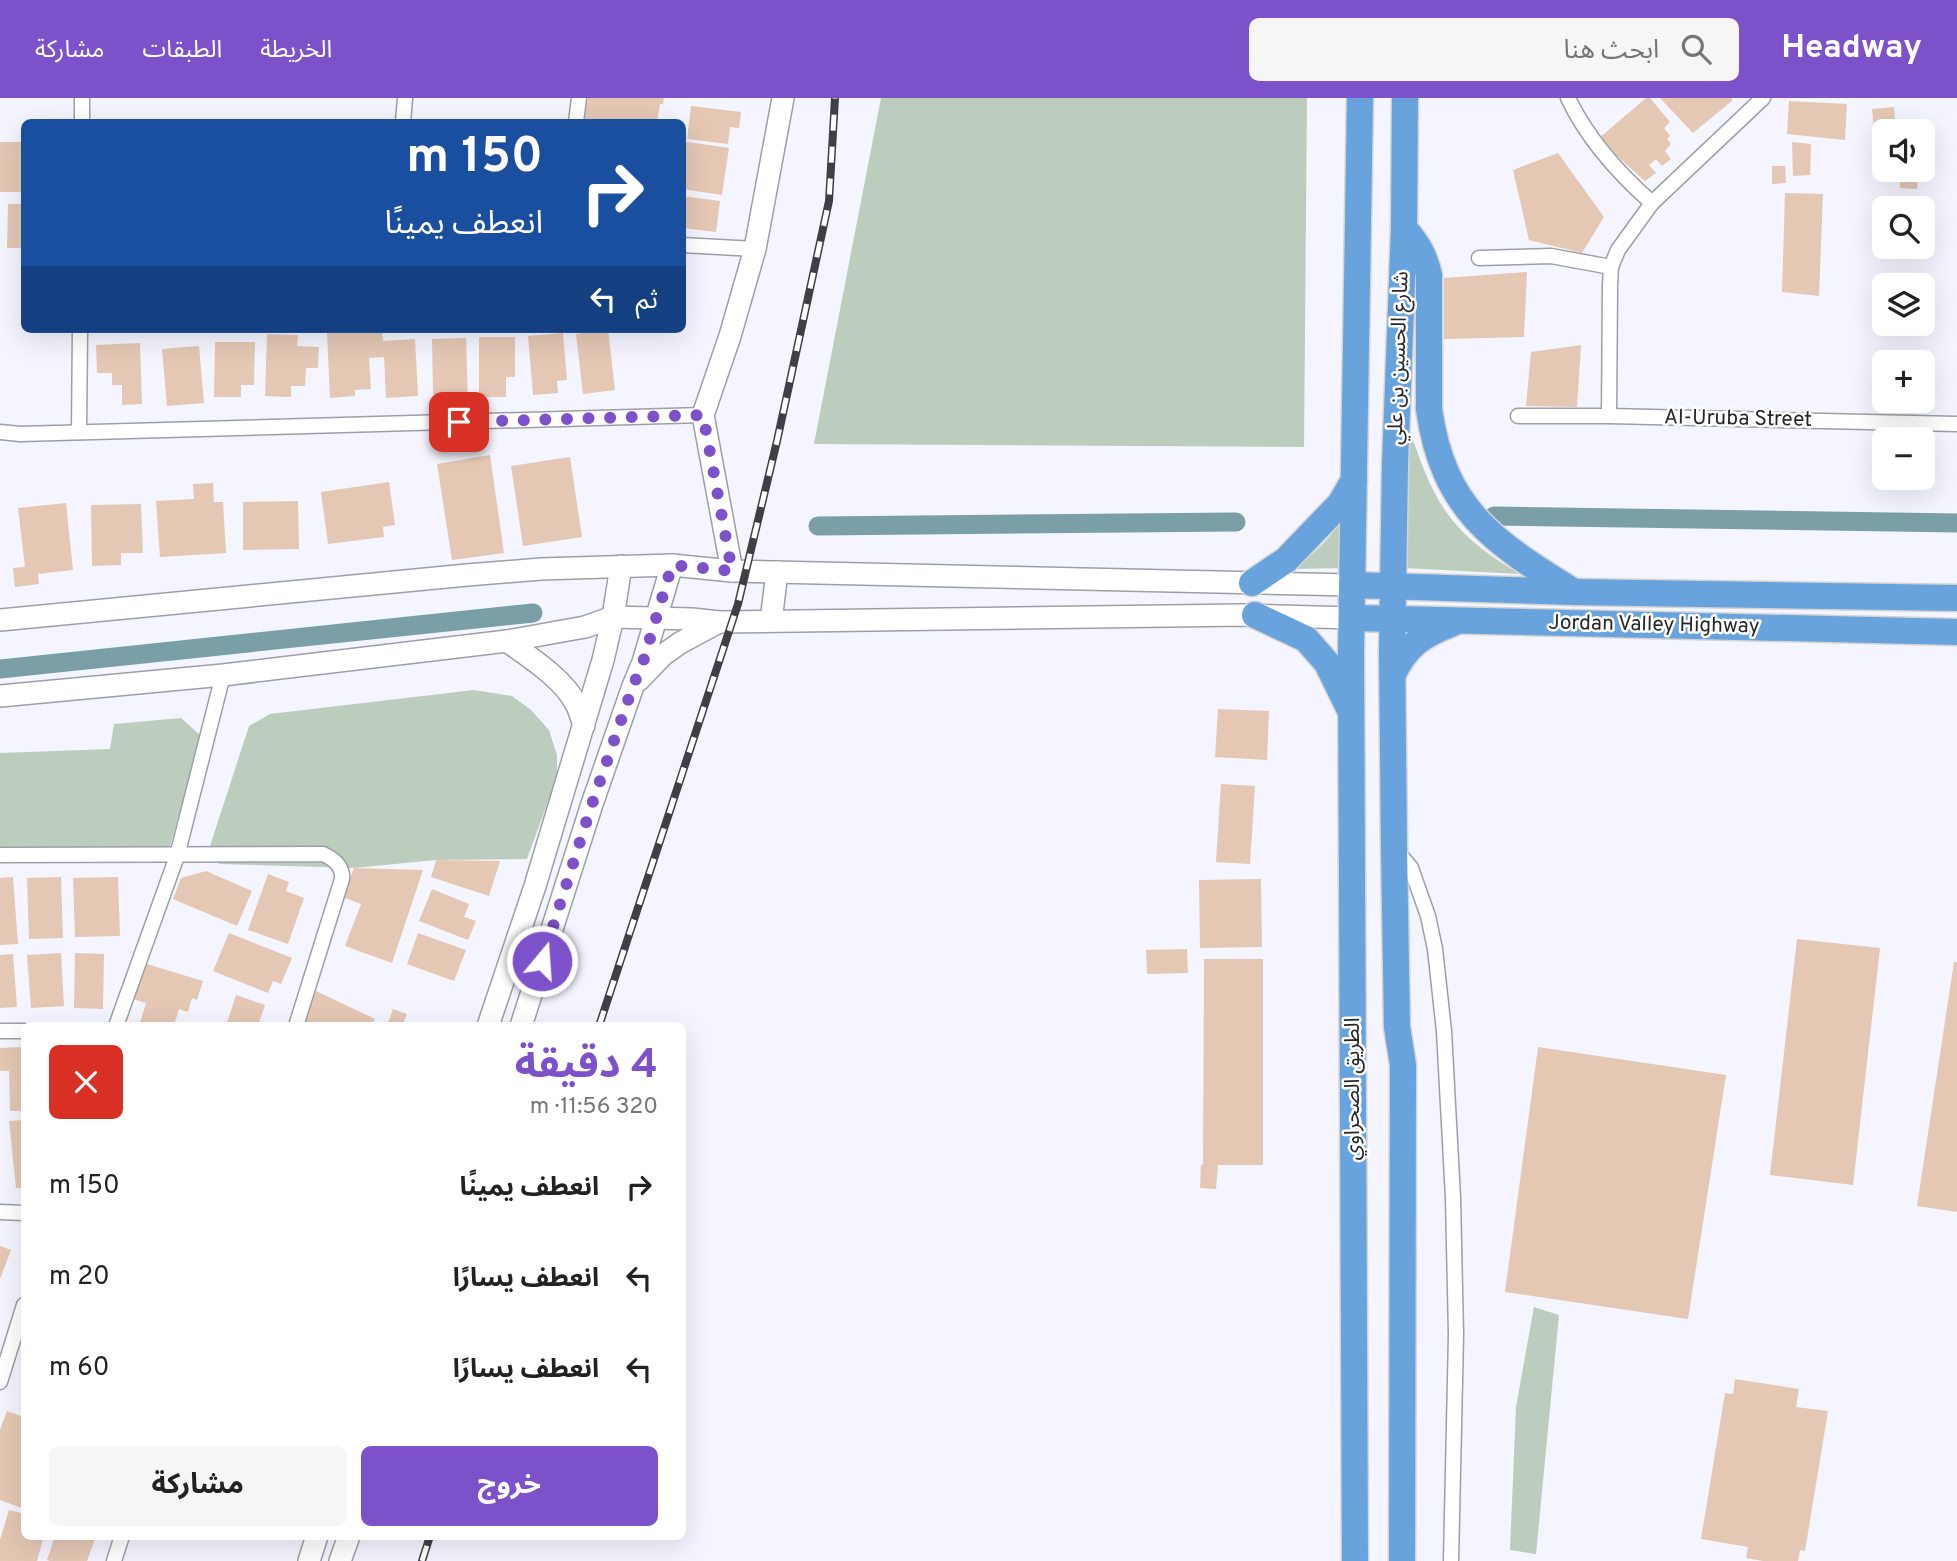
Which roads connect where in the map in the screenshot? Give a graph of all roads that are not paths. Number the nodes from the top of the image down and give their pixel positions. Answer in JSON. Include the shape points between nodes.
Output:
{"nodes":[{"id":1,"x":82,"y":98,"type":"edge"},
{"id":2,"x":405,"y":98,"type":"edge"},
{"id":3,"x":579,"y":98,"type":"edge"},
{"id":4,"x":783,"y":98,"type":"edge"},
{"id":5,"x":1360,"y":98,"type":"edge"},
{"id":6,"x":1405,"y":98,"type":"edge"},
{"id":7,"x":1568,"y":98,"type":"edge"},
{"id":8,"x":1763,"y":98,"type":"edge"},
{"id":9,"x":82,"y":119,"type":"edge"},
{"id":10,"x":403,"y":119,"type":"edge"},
{"id":11,"x":576,"y":119,"type":"edge"},
{"id":12,"x":1652,"y":203,"type":"junction"},
{"id":13,"x":1404,"y":228,"type":"junction"},
{"id":14,"x":686,"y":245,"type":"edge"},
{"id":15,"x":755,"y":249,"type":"junction"},
{"id":16,"x":1479,"y":258,"type":"dead end"},
{"id":17,"x":1611,"y":267,"type":"junction"},
{"id":18,"x":80,"y":333,"type":"edge"},
{"id":19,"x":703,"y":415,"type":"junction"},
{"id":20,"x":1518,"y":416,"type":"dead end"},
{"id":21,"x":1609,"y":416,"type":"junction"},
{"id":22,"x":1957,"y":424,"type":"edge"},
{"id":23,"x":0,"y":432,"type":"edge"},
{"id":24,"x":79,"y":432,"type":"junction"},
{"id":25,"x":20,"y":434,"type":"junction"},
{"id":26,"x":0,"y":440,"type":"edge"},
{"id":27,"x":1354,"y":480,"type":"junction"},
{"id":28,"x":672,"y":565,"type":"junction"},
{"id":29,"x":621,"y":566,"type":"junction"},
{"id":30,"x":732,"y":571,"type":"junction"},
{"id":31,"x":777,"y":572,"type":"junction"},
{"id":32,"x":1252,"y":583,"type":"junction"},
{"id":33,"x":1353,"y":585,"type":"junction"},
{"id":34,"x":1393,"y":586,"type":"junction"},
{"id":35,"x":1575,"y":593,"type":"junction"},
{"id":36,"x":1957,"y":598,"type":"edge"},
{"id":37,"x":1255,"y":615,"type":"junction"},
{"id":38,"x":614,"y":617,"type":"junction"},
{"id":39,"x":1352,"y":618,"type":"junction"},
{"id":40,"x":655,"y":619,"type":"junction"},
{"id":41,"x":1393,"y":619,"type":"junction"},
{"id":42,"x":0,"y":620,"type":"edge"},
{"id":43,"x":1463,"y":620,"type":"junction"},
{"id":44,"x":771,"y":621,"type":"junction"},
{"id":45,"x":719,"y":622,"type":"junction"},
{"id":46,"x":1957,"y":632,"type":"edge"},
{"id":47,"x":507,"y":641,"type":"junction"},
{"id":48,"x":1393,"y":674,"type":"junction"},
{"id":49,"x":223,"y":675,"type":"junction"},
{"id":50,"x":633,"y":686,"type":"junction"},
{"id":51,"x":0,"y":696,"type":"edge"},
{"id":52,"x":1352,"y":713,"type":"junction"},
{"id":53,"x":584,"y":725,"type":"junction"},
{"id":54,"x":1394,"y":846,"type":"junction"},
{"id":55,"x":0,"y":855,"type":"edge"},
{"id":56,"x":177,"y":856,"type":"junction"},
{"id":57,"x":117,"y":1022,"type":"edge"},
{"id":58,"x":297,"y":1022,"type":"edge"},
{"id":59,"x":489,"y":1022,"type":"edge"},
{"id":60,"x":522,"y":1022,"type":"edge"},
{"id":61,"x":0,"y":1031,"type":"edge"},
{"id":62,"x":21,"y":1031,"type":"edge"},
{"id":63,"x":0,"y":1213,"type":"edge"},
{"id":64,"x":21,"y":1213,"type":"edge"},
{"id":65,"x":21,"y":1315,"type":"edge"},
{"id":66,"x":0,"y":1382,"type":"edge"},
{"id":67,"x":121,"y":1540,"type":"edge"},
{"id":68,"x":316,"y":1540,"type":"edge"},
{"id":69,"x":348,"y":1540,"type":"edge"},
{"id":70,"x":114,"y":1561,"type":"edge"},
{"id":71,"x":309,"y":1561,"type":"edge"},
{"id":72,"x":340,"y":1561,"type":"edge"},
{"id":73,"x":1354,"y":1561,"type":"edge"},
{"id":74,"x":1402,"y":1561,"type":"edge"},
{"id":75,"x":1451,"y":1561,"type":"edge"}],
"edges":[{"from":1,"to":9,"type":"street"},
{"from":2,"to":10,"type":"street"},
{"from":3,"to":11,"type":"street"},
{"from":4,"to":15,"type":"street"},
{"from":5,"to":27,"type":"highway","name":"شارع الحسين بن علي"},
{"from":6,"to":13,"type":"highway","name":"شارع الحسين بن علي"},
{"from":7,"to":12,"type":"street","via":[[1607,159]]},
{"from":8,"to":12,"type":"street"},
{"from":12,"to":17,"type":"street"},
{"from":13,"to":34,"type":"highway","name":"شارع الحسين بن علي"},
{"from":13,"to":35,"type":"highway","via":[[1424,255],[1429,275],[1429,409],[1451,485],[1467,510],[1498,540]]},
{"from":14,"to":15,"type":"street"},
{"from":15,"to":19,"type":"street"},
{"from":16,"to":17,"type":"street","via":[[1551,257]]},
{"from":17,"to":21,"type":"street"},
{"from":18,"to":24,"type":"street"},
{"from":19,"to":24,"type":"street"},
{"from":19,"to":30,"type":"street"},
{"from":20,"to":21,"type":"street","name":"Al-Uruba Street"},
{"from":21,"to":22,"type":"street","name":"Al-Uruba Street"},
{"from":23,"to":25,"type":"street"},
{"from":24,"to":25,"type":"street"},
{"from":25,"to":26,"type":"street"},
{"from":27,"to":32,"type":"highway","via":[[1340,504],[1286,560]]},
{"from":27,"to":33,"type":"highway","name":"شارع الحسين بن علي"},
{"from":28,"to":29,"type":"street"},
{"from":28,"to":30,"type":"street"},
{"from":28,"to":40,"type":"street"},
{"from":29,"to":38,"type":"street"},
{"from":29,"to":42,"type":"street","via":[[454,576]]},
{"from":30,"to":31,"type":"street"},
{"from":31,"to":32,"type":"street"},
{"from":31,"to":44,"type":"street"},
{"from":32,"to":33,"type":"street"},
{"from":33,"to":34,"type":"highway","name":"Jordan Valley Highway"},
{"from":33,"to":39,"type":"highway","name":"شارع الحسين بن علي"},
{"from":34,"to":35,"type":"highway","name":"Jordan Valley Highway"},
{"from":34,"to":41,"type":"highway","name":"شارع الحسين بن علي"},
{"from":35,"to":36,"type":"highway","name":"Jordan Valley Highway"},
{"from":37,"to":39,"type":"street"},
{"from":37,"to":44,"type":"street"},
{"from":37,"to":52,"type":"highway","via":[[1306,639],[1327,663]]},
{"from":38,"to":40,"type":"street"},
{"from":38,"to":47,"type":"street"},
{"from":38,"to":53,"type":"street"},
{"from":39,"to":41,"type":"highway","name":"Jordan Valley Highway"},
{"from":39,"to":52,"type":"highway","name":"الطريق الصحراوي"},
{"from":40,"to":45,"type":"street"},
{"from":40,"to":50,"type":"street"},
{"from":41,"to":43,"type":"highway","name":"Jordan Valley Highway"},
{"from":41,"to":48,"type":"highway"},
{"from":43,"to":46,"type":"highway","name":"Jordan Valley Highway"},
{"from":43,"to":48,"type":"highway","via":[[1420,638],[1407,649]]},
{"from":44,"to":45,"type":"street"},
{"from":45,"to":50,"type":"street","via":[[663,655]]},
{"from":47,"to":49,"type":"street"},
{"from":47,"to":53,"type":"street","via":[[566,690]]},
{"from":48,"to":54,"type":"highway"},
{"from":49,"to":51,"type":"street"},
{"from":49,"to":56,"type":"street"},
{"from":50,"to":60,"type":"street"},
{"from":52,"to":73,"type":"highway","name":"الطريق الصحراوي"},
{"from":53,"to":59,"type":"street"},
{"from":54,"to":74,"type":"highway","via":[[1397,1027],[1404,1065]]},
{"from":54,"to":75,"type":"street","via":[[1411,868],[1428,916],[1444,1031],[1456,1335]]},
{"from":55,"to":56,"type":"street"},
{"from":56,"to":57,"type":"street"},
{"from":56,"to":58,"type":"street","via":[[323,854],[338,865],[342,879]]},
{"from":61,"to":62,"type":"street"},
{"from":63,"to":64,"type":"street"},
{"from":65,"to":66,"type":"street"},
{"from":67,"to":70,"type":"street"},
{"from":68,"to":71,"type":"street"},
{"from":69,"to":72,"type":"street"}]}
